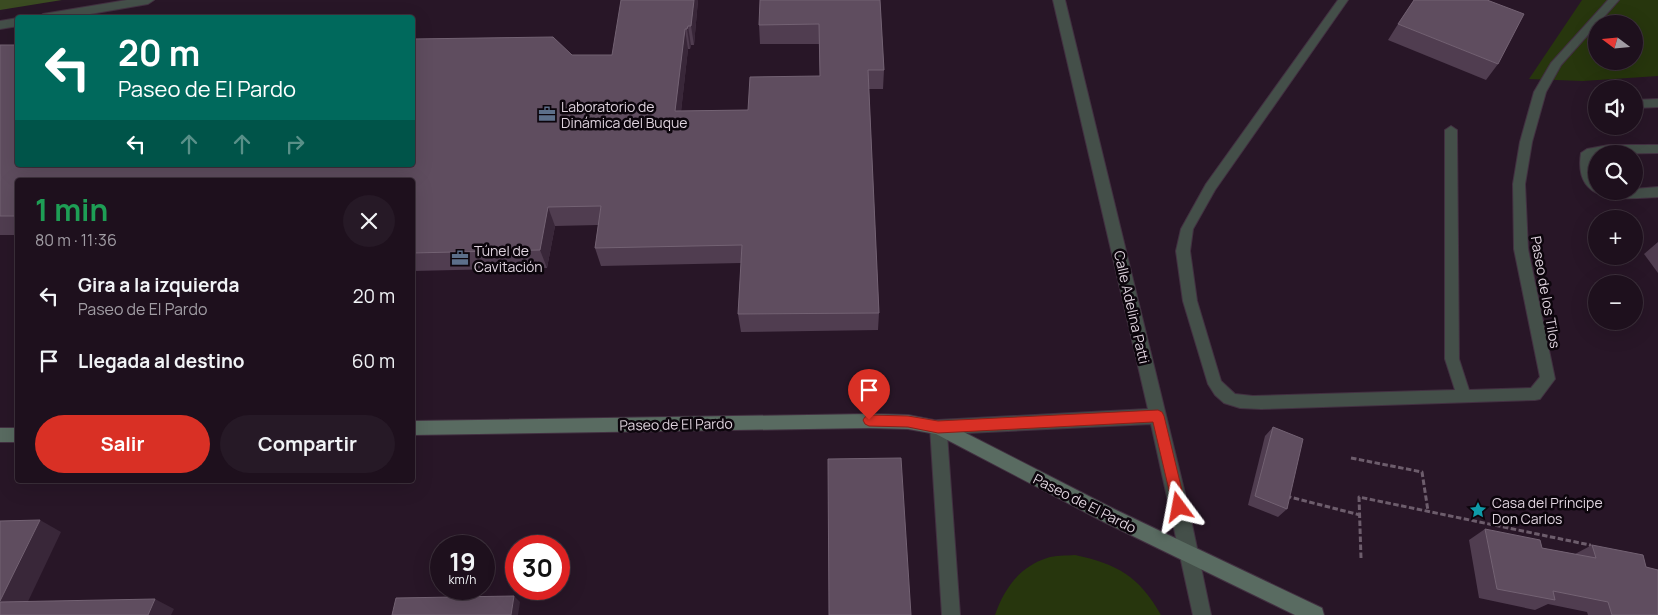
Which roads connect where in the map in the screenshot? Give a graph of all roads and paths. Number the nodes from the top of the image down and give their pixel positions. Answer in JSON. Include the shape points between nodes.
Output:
{"nodes":[{"id":1,"x":148,"y":0,"type":"edge"},
{"id":2,"x":1059,"y":0,"type":"edge"},
{"id":3,"x":1343,"y":0,"type":"edge"},
{"id":4,"x":1614,"y":0,"type":"edge"},
{"id":5,"x":60,"y":15,"type":"edge"},
{"id":6,"x":15,"y":22,"type":"edge"},
{"id":7,"x":0,"y":25,"type":"edge"},
{"id":8,"x":1658,"y":103,"type":"edge"},
{"id":9,"x":1643,"y":104,"type":"edge"},
{"id":10,"x":1451,"y":130,"type":"dead end"},
{"id":11,"x":1643,"y":149,"type":"edge"},
{"id":12,"x":1658,"y":149,"type":"edge"},
{"id":13,"x":1588,"y":153,"type":"edge"},
{"id":14,"x":1588,"y":176,"type":"edge"},
{"id":15,"x":1658,"y":192,"type":"edge"},
{"id":16,"x":1643,"y":193,"type":"edge"},
{"id":17,"x":1464,"y":396,"type":"junction"},
{"id":18,"x":1158,"y":416,"type":"junction"},
{"id":19,"x":938,"y":427,"type":"junction"},
{"id":20,"x":415,"y":428,"type":"edge"},
{"id":21,"x":0,"y":435,"type":"edge"},
{"id":22,"x":15,"y":435,"type":"edge"},
{"id":23,"x":1352,"y":458,"type":"dead end"},
{"id":24,"x":1283,"y":495,"type":"edge"},
{"id":25,"x":1428,"y":511,"type":"junction"},
{"id":26,"x":1360,"y":515,"type":"junction"},
{"id":27,"x":1592,"y":552,"type":"edge"},
{"id":28,"x":1190,"y":553,"type":"junction"},
{"id":29,"x":1361,"y":558,"type":"dead end"},
{"id":30,"x":950,"y":615,"type":"edge"},
{"id":31,"x":1202,"y":615,"type":"edge"},
{"id":32,"x":1315,"y":615,"type":"edge"}],
"edges":[{"from":1,"to":5,"type":"street"},
{"from":2,"to":18,"type":"street","name":"Calle Adelina Patti"},
{"from":3,"to":17,"type":"lane","via":[[1210,188],[1187,229],[1183,251],[1190,301],[1215,384],[1223,396],[1236,402]]},
{"from":4,"to":17,"type":"lane","name":"Paseo de los Tilos","via":[[1557,64],[1540,92],[1526,142],[1519,184],[1521,249],[1548,379],[1535,394]]},
{"from":6,"to":7,"type":"street"},
{"from":8,"to":9,"type":"lane"},
{"from":10,"to":17,"type":"lane","via":[[1452,359]]},
{"from":11,"to":12,"type":"lane"},
{"from":13,"to":14,"type":"lane","via":[[1585,168]]},
{"from":15,"to":16,"type":"lane"},
{"from":18,"to":19,"type":"street","name":"Paseo de El Pardo"},
{"from":18,"to":28,"type":"street","name":"Calle Adelina Patti"},
{"from":19,"to":20,"type":"street","name":"Paseo de El Pardo","via":[[869,420]]},
{"from":19,"to":28,"type":"street","name":"Paseo de El Pardo","via":[[1108,515]]},
{"from":19,"to":30,"type":"street"},
{"from":21,"to":22,"type":"street"},
{"from":23,"to":25,"type":"path","via":[[1422,472]]},
{"from":24,"to":26,"type":"path"},
{"from":25,"to":26,"type":"path","via":[[1359,496]]},
{"from":25,"to":27,"type":"path","via":[[1590,545]]},
{"from":26,"to":29,"type":"path"},
{"from":28,"to":31,"type":"street","name":"Calle Adelina Patti"},
{"from":28,"to":32,"type":"street","name":"Paseo de El Pardo"}]}
